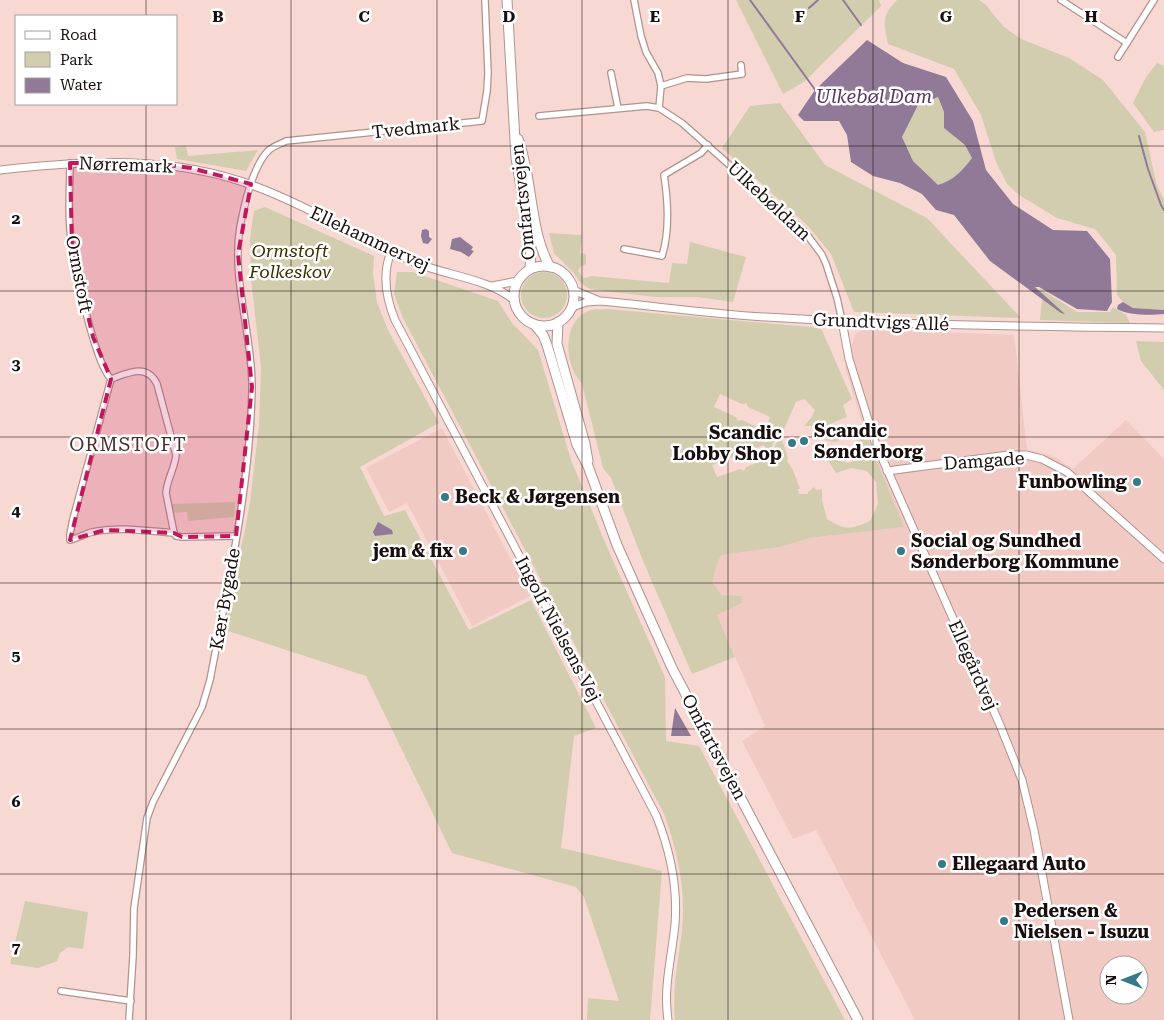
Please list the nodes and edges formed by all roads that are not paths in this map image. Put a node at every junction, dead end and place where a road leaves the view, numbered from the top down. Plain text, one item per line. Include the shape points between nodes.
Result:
1 (486, 0) edge
2 (507, 0) edge
3 (634, 0) edge
4 (1061, 0) edge
5 (1154, 0) edge
6 (1127, 43) junction
7 (1118, 57) dead end
8 (742, 65) dead end
9 (611, 73) dead end
10 (661, 86) junction
11 (618, 108) junction
12 (659, 108) junction
13 (539, 116) dead end
14 (516, 134) junction
15 (708, 145) junction
16 (70, 164) junction
17 (0, 170) edge
18 (251, 184) junction
19 (624, 249) dead end
20 (391, 252) junction
21 (550, 266) junction
22 (530, 269) junction
23 (518, 281) junction
24 (492, 286) junction
25 (573, 290) junction
26 (515, 301) junction
27 (600, 301) junction
28 (572, 307) junction
29 (842, 321) junction
30 (558, 322) junction
31 (534, 324) junction
32 (1164, 328) edge
33 (111, 379) junction
34 (588, 466) junction
35 (887, 471) junction
36 (174, 533) junction
37 (236, 536) junction
38 (1164, 559) edge
39 (62, 991) dead end
40 (131, 1001) junction
41 (129, 1020) edge
42 (668, 1020) edge
43 (858, 1020) edge
44 (1069, 1020) edge

1 - 18 street, Tvedmark via 488,73 482,121 286,141 269,150
2 - 14 main road, Omfartsvejen
3 - 10 street via 646,52 658,73
4 - 6 street
5 - 6 street
6 - 7 street
8 - 10 street via 742,74 706,80 687,78
9 - 11 street
10 - 12 street
11 - 12 street
11 - 13 street
12 - 15 street, Ulkebøldam
14 - 21 main road, Omfartsvejen via 525,157 540,245
14 - 22 main road, Omfartsvejen via 516,158 531,246
15 - 19 street via 664,175 666,243 662,256
15 - 29 street, Ulkebøldam via 814,242 830,274
16 - 17 street, Nørremark
16 - 18 street, Nørremark via 159,164 191,168
16 - 33 street, Ormstoft via 72,248 92,337
18 - 20 street, Ellehammervej
18 - 37 street, Kær Bygade via 240,229 238,254 250,341 252,387 246,467
20 - 24 street, Ellehammervej
20 - 42 street, Ingolf Nielsens Vej via 386,268 386,289 395,320 656,815 664,836 676,902 667,977
21 - 22 main road
21 - 25 main road via 567,276
22 - 23 main road
23 - 24 street, Ellehammervej
23 - 26 main road
24 - 26 street, Ellehammervej
25 - 27 street, Grundtvigs Allé
25 - 28 main road
26 - 31 main road via 523,316
27 - 28 street, Grundtvigs Allé
27 - 29 street, Grundtvigs Allé via 763,317
28 - 30 main road
29 - 32 street, Grundtvigs Allé
29 - 35 street, Ellegårdvej via 865,416
30 - 31 main road
30 - 34 main road, Omfartsvejen via 558,344 586,444
31 - 34 main road, Omfartsvejen via 548,345 577,445
33 - 36 street via 139,372 154,377 157,384 176,455 166,486
33 - 36 street via 70,540 105,530
34 - 43 main road, Omfartsvejen via 617,545 672,668
35 - 38 street, Damgade via 1008,455 1042,459 1067,472
35 - 44 street, Ellegårdvej via 1022,780
36 - 37 street via 182,538
37 - 40 street, Kær Bygade via 210,680 202,707 147,818 134,908
39 - 40 street
40 - 41 street, Kær Bygade

